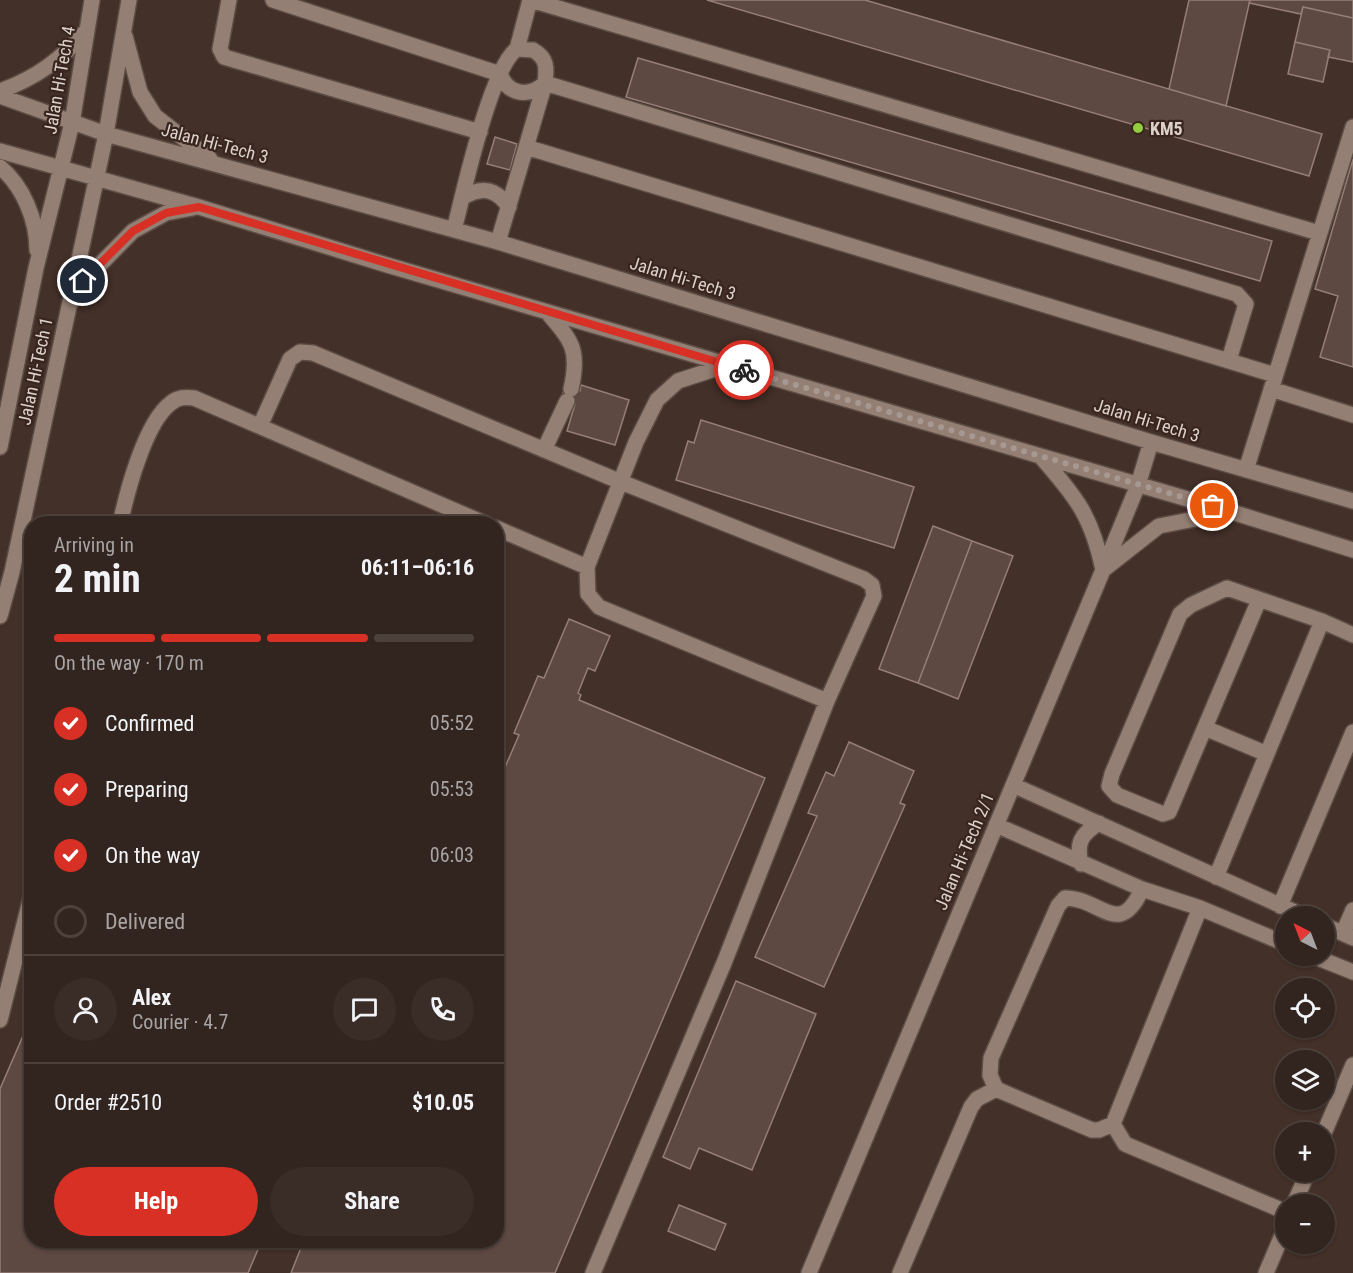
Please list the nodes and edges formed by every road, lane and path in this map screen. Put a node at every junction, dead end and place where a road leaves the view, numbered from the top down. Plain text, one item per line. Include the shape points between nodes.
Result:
1 (93, 0) edge
2 (129, 0) edge
3 (229, 0) edge
4 (273, 0) edge
5 (530, 0) edge
6 (88, 28) junction
7 (124, 30) junction
8 (517, 50) junction
9 (500, 74) junction
10 (545, 83) junction
11 (0, 91) edge
12 (0, 96) edge
13 (72, 123) junction
14 (1353, 127) edge
15 (480, 132) junction
16 (106, 134) junction
17 (526, 147) junction
18 (0, 151) edge
19 (217, 164) junction
20 (0, 166) edge
21 (62, 167) junction
22 (96, 178) junction
23 (462, 198) junction
24 (199, 207) junction
25 (509, 207) junction
26 (454, 230) junction
27 (1319, 233) junction
28 (498, 242) junction
29 (36, 268) junction
30 (71, 294) junction
31 (547, 312) junction
32 (1229, 360) junction
33 (727, 366) junction
34 (1273, 382) junction
35 (1353, 415) edge
36 (260, 426) junction
37 (1151, 442) junction
38 (0, 447) edge
39 (544, 450) junction
40 (1042, 457) junction
41 (1246, 470) junction
42 (621, 482) junction
43 (1138, 485) junction
44 (1353, 501) edge
45 (1232, 512) junction
46 (122, 516) edge
47 (468, 516) edge
48 (504, 531) edge
49 (1353, 550) edge
50 (587, 567) junction
51 (1103, 570) junction
52 (1259, 600) junction
53 (0, 616) edge
54 (1322, 621) junction
55 (1353, 635) edge
56 (827, 701) junction
57 (1205, 728) junction
58 (1353, 732) edge
59 (1266, 754) junction
60 (1013, 785) junction
61 (1099, 823) junction
62 (996, 825) junction
63 (1081, 864) junction
64 (1216, 877) junction
65 (1142, 890) junction
66 (1280, 906) joint
67 (1200, 909) junction
68 (1353, 910) edge
69 (24, 925) edge
70 (1348, 936) edge
71 (1275, 940) edge
72 (1335, 965) edge
73 (1353, 972) edge
74 (0, 1020) edge
75 (1353, 1065) edge
76 (996, 1089) junction
77 (1329, 1122) edge
78 (1113, 1124) junction
79 (1275, 1207) edge
80 (1275, 1252) edge
81 (593, 1273) edge
82 (809, 1273) edge
83 (900, 1273) edge
84 (1266, 1273) edge

1 - 6 street, Jalan Hi-Tech 4
2 - 7 street
3 - 15 street via 220,49 224,57
4 - 9 street
5 - 8 street
5 - 27 street
6 - 11 street via 69,51 46,69
6 - 13 street, Jalan Hi-Tech 4
7 - 16 street
7 - 19 street via 140,92 155,116
8 - 9 street via 505,61
8 - 10 street via 525,48 540,54 547,67
9 - 10 street via 507,87 521,93
9 - 15 street
10 - 17 street
10 - 32 street via 1237,294 1246,304
12 - 13 street, Jalan Hi-Tech 3
13 - 16 street, Jalan Hi-Tech 3
13 - 21 street, Jalan Hi-Tech 4
14 - 27 street
15 - 23 street
16 - 19 street, Jalan Hi-Tech 3
16 - 22 street, Jalan Hi-Tech 1
17 - 25 street
17 - 32 street
18 - 21 street
19 - 26 street, Jalan Hi-Tech 3
20 - 29 street via 21,193 32,217
21 - 22 street
21 - 29 street, Jalan Hi-Tech 1
22 - 24 street
22 - 30 street, Jalan Hi-Tech 1
23 - 25 street via 485,189 496,193
23 - 26 street
24 - 30 street via 166,213 133,231
24 - 31 street
25 - 28 street
26 - 28 street, Jalan Hi-Tech 3
27 - 34 street
28 - 37 street, Jalan Hi-Tech 3
29 - 38 street, Jalan Hi-Tech 1
30 - 53 street, Jalan Hi-Tech 1
31 - 33 street
31 - 39 street via 573,347 577,365 569,395
32 - 34 street
33 - 40 street
33 - 42 street via 678,381 657,400
34 - 35 street
34 - 41 street
36 - 39 street via 290,359 300,352 313,353
36 - 46 street via 194,398 173,401 155,422 129,483
36 - 47 street
37 - 41 street, Jalan Hi-Tech 3
37 - 43 street, Jalan Hi-Tech 2/1
39 - 42 street
40 - 43 street
40 - 51 street via 1086,514 1096,535
41 - 44 street, Jalan Hi-Tech 3
42 - 50 street
42 - 56 street via 872,585 874,596
43 - 45 street
43 - 51 street, Jalan Hi-Tech 2/1
45 - 49 street
45 - 51 street via 1159,526
48 - 50 street
50 - 56 street via 588,594 599,607
51 - 60 street, Jalan Hi-Tech 2/1
52 - 54 street
52 - 57 street
52 - 57 street via 1227,588 1180,614 1109,786 1127,799 1163,814 1169,812
54 - 55 street
54 - 59 street
56 - 81 street via 724,963
57 - 59 street
58 - 66 street
59 - 64 street
60 - 61 street
60 - 62 street, Jalan Hi-Tech 2/1
61 - 63 street via 1080,839
61 - 64 street
62 - 63 street
62 - 82 street, Jalan Hi-Tech 2/1
63 - 65 street
64 - 66 street
65 - 67 street
65 - 76 street via 1135,905 1124,914 1109,914 1076,898 1065,898 1058,906 991,1058 990,1075
67 - 71 street
67 - 78 street
68 - 70 street
69 - 74 street
72 - 73 street
75 - 77 street
76 - 78 street via 1092,1130
76 - 83 street via 971,1107
78 - 79 street via 1125,1144
80 - 84 street

